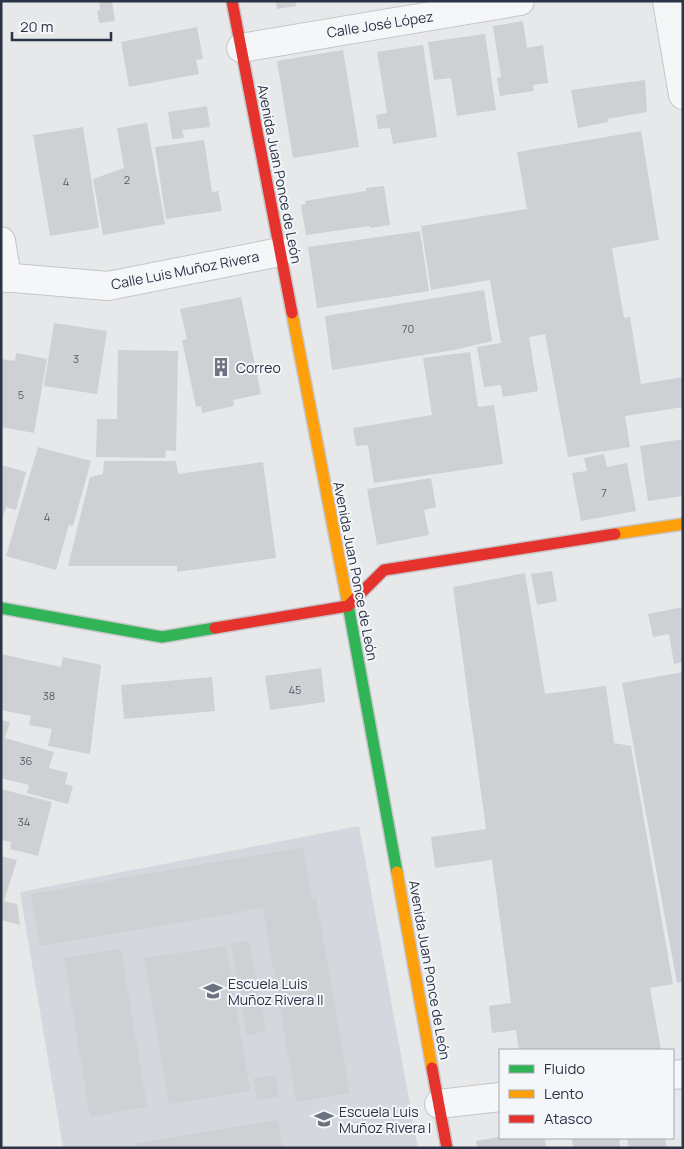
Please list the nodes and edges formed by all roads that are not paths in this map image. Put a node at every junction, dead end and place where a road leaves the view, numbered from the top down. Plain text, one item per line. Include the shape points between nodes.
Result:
1 (232, 1) edge
2 (520, 1) edge
3 (666, 1) edge
4 (240, 48) junction
5 (683, 95) edge
6 (1, 242) edge
7 (280, 252) junction
8 (4, 278) edge
9 (683, 524) edge
10 (348, 606) junction
11 (1, 608) edge
12 (499, 1097) edge
13 (439, 1104) junction
14 (447, 1148) edge

1 - 4 main road, Avenida Juan Ponce de León
2 - 4 street, Calle José López
3 - 5 street
4 - 7 main road, Avenida Juan Ponce de León
6 - 8 street
7 - 8 street, Calle Luis Muñoz Rivera via 108,286
7 - 10 main road, Avenida Juan Ponce de León
9 - 10 main road via 384,570
10 - 11 main road via 162,637
10 - 13 main road, Avenida Juan Ponce de León
12 - 13 street
13 - 14 main road, Avenida Juan Ponce de León

